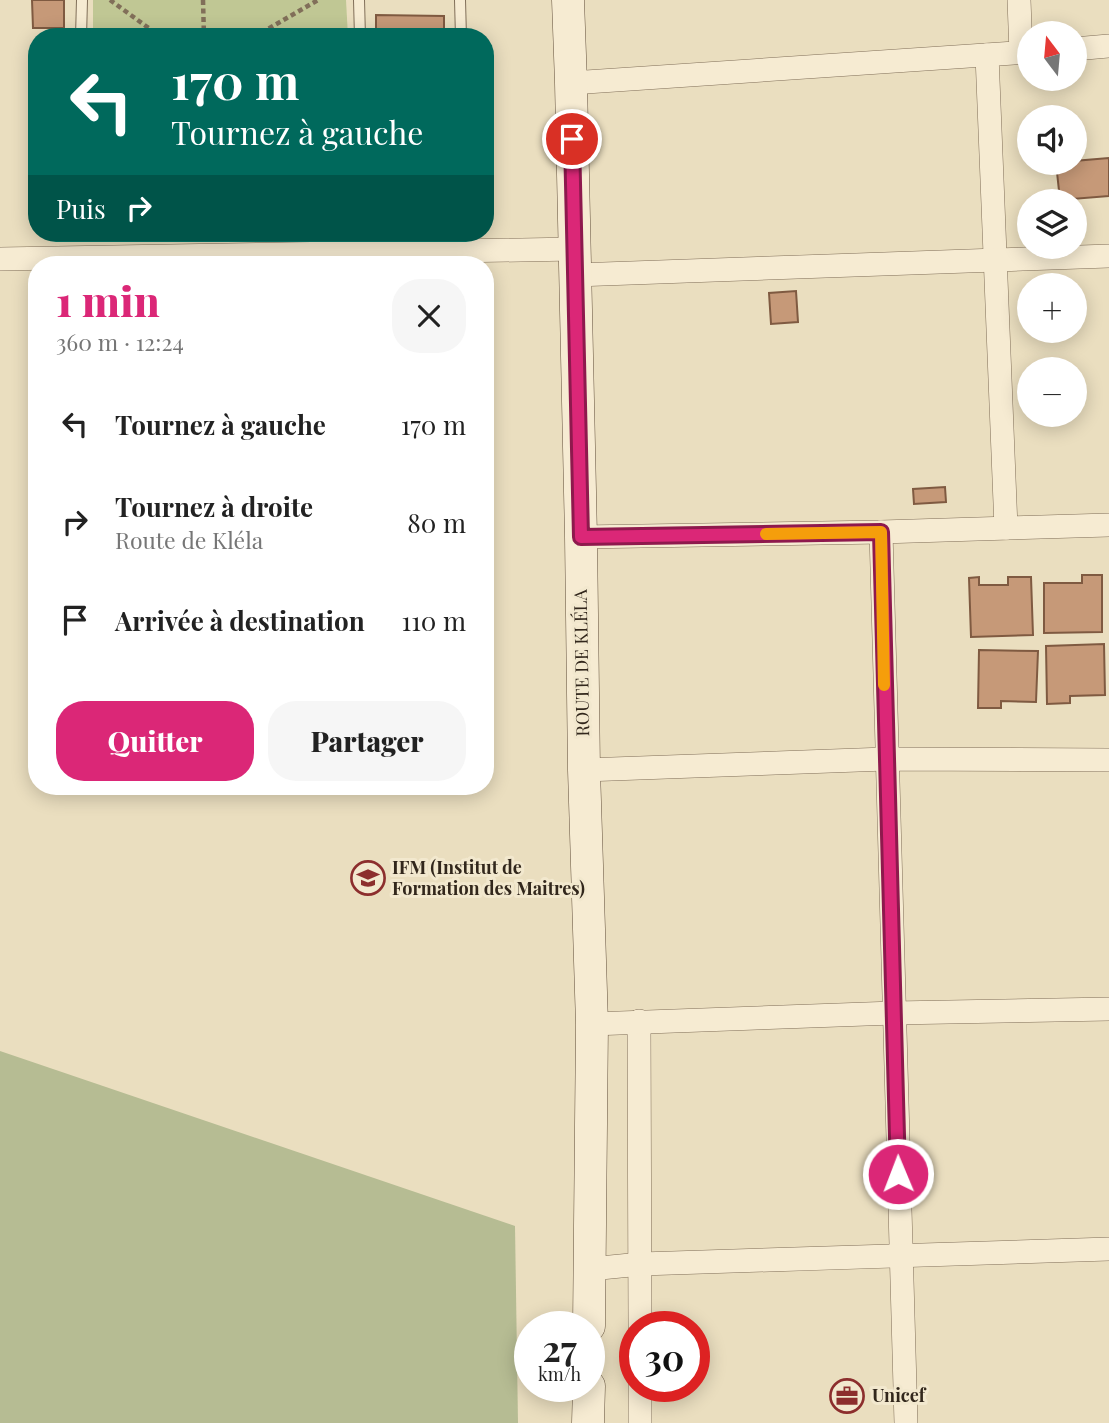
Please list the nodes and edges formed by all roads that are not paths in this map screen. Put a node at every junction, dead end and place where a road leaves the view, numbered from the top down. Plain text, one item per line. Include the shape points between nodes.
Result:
1 (82, 0) edge
2 (359, 0) edge
3 (460, 0) edge
4 (568, 0) edge
5 (1019, 0) edge
6 (1021, 21) edge
7 (81, 28) edge
8 (360, 28) edge
9 (461, 28) edge
10 (1109, 47) edge
11 (1087, 48) edge
12 (1017, 53) edge
13 (988, 55) junction
14 (571, 83) junction
15 (1109, 256) edge
16 (0, 258) edge
17 (28, 258) edge
18 (995, 260) junction
19 (494, 261) edge
20 (575, 262) junction
21 (1109, 525) edge
22 (1006, 528) junction
23 (881, 532) junction
24 (581, 537) junction
25 (886, 759) junction
26 (1109, 760) edge
27 (584, 770) junction
28 (1109, 1009) edge
29 (894, 1013) junction
30 (639, 1021) junction
31 (592, 1024) junction
32 (1109, 1249) edge
33 (901, 1255) junction
34 (641, 1264) junction
35 (590, 1269) junction
36 (589, 1311) edge
37 (640, 1311) edge
38 (589, 1402) edge
39 (640, 1402) edge
40 (588, 1423) edge
41 (640, 1423) edge
42 (906, 1423) edge

1 - 7 lane
2 - 8 lane
3 - 9 lane
4 - 14 main road, ROUTE DE KLÉLA
5 - 6 street
10 - 11 street
12 - 13 street
13 - 14 street
13 - 18 street
14 - 20 main road, ROUTE DE KLÉLA
15 - 18 street
16 - 17 street
18 - 20 street
18 - 22 street
19 - 20 street
20 - 24 main road, ROUTE DE KLÉLA
21 - 22 street
22 - 23 street
23 - 24 street
23 - 25 street
24 - 27 main road, ROUTE DE KLÉLA
25 - 26 street
25 - 27 street
25 - 29 street
27 - 31 main road, ROUTE DE KLÉLA
28 - 29 street
29 - 30 street
29 - 33 street
30 - 31 street
30 - 34 street
31 - 35 main road, ROUTE DE KLÉLA
32 - 33 street
33 - 34 street
33 - 42 street
34 - 35 street
34 - 37 street
35 - 36 main road, ROUTE DE KLÉLA
38 - 40 main road
39 - 41 street

